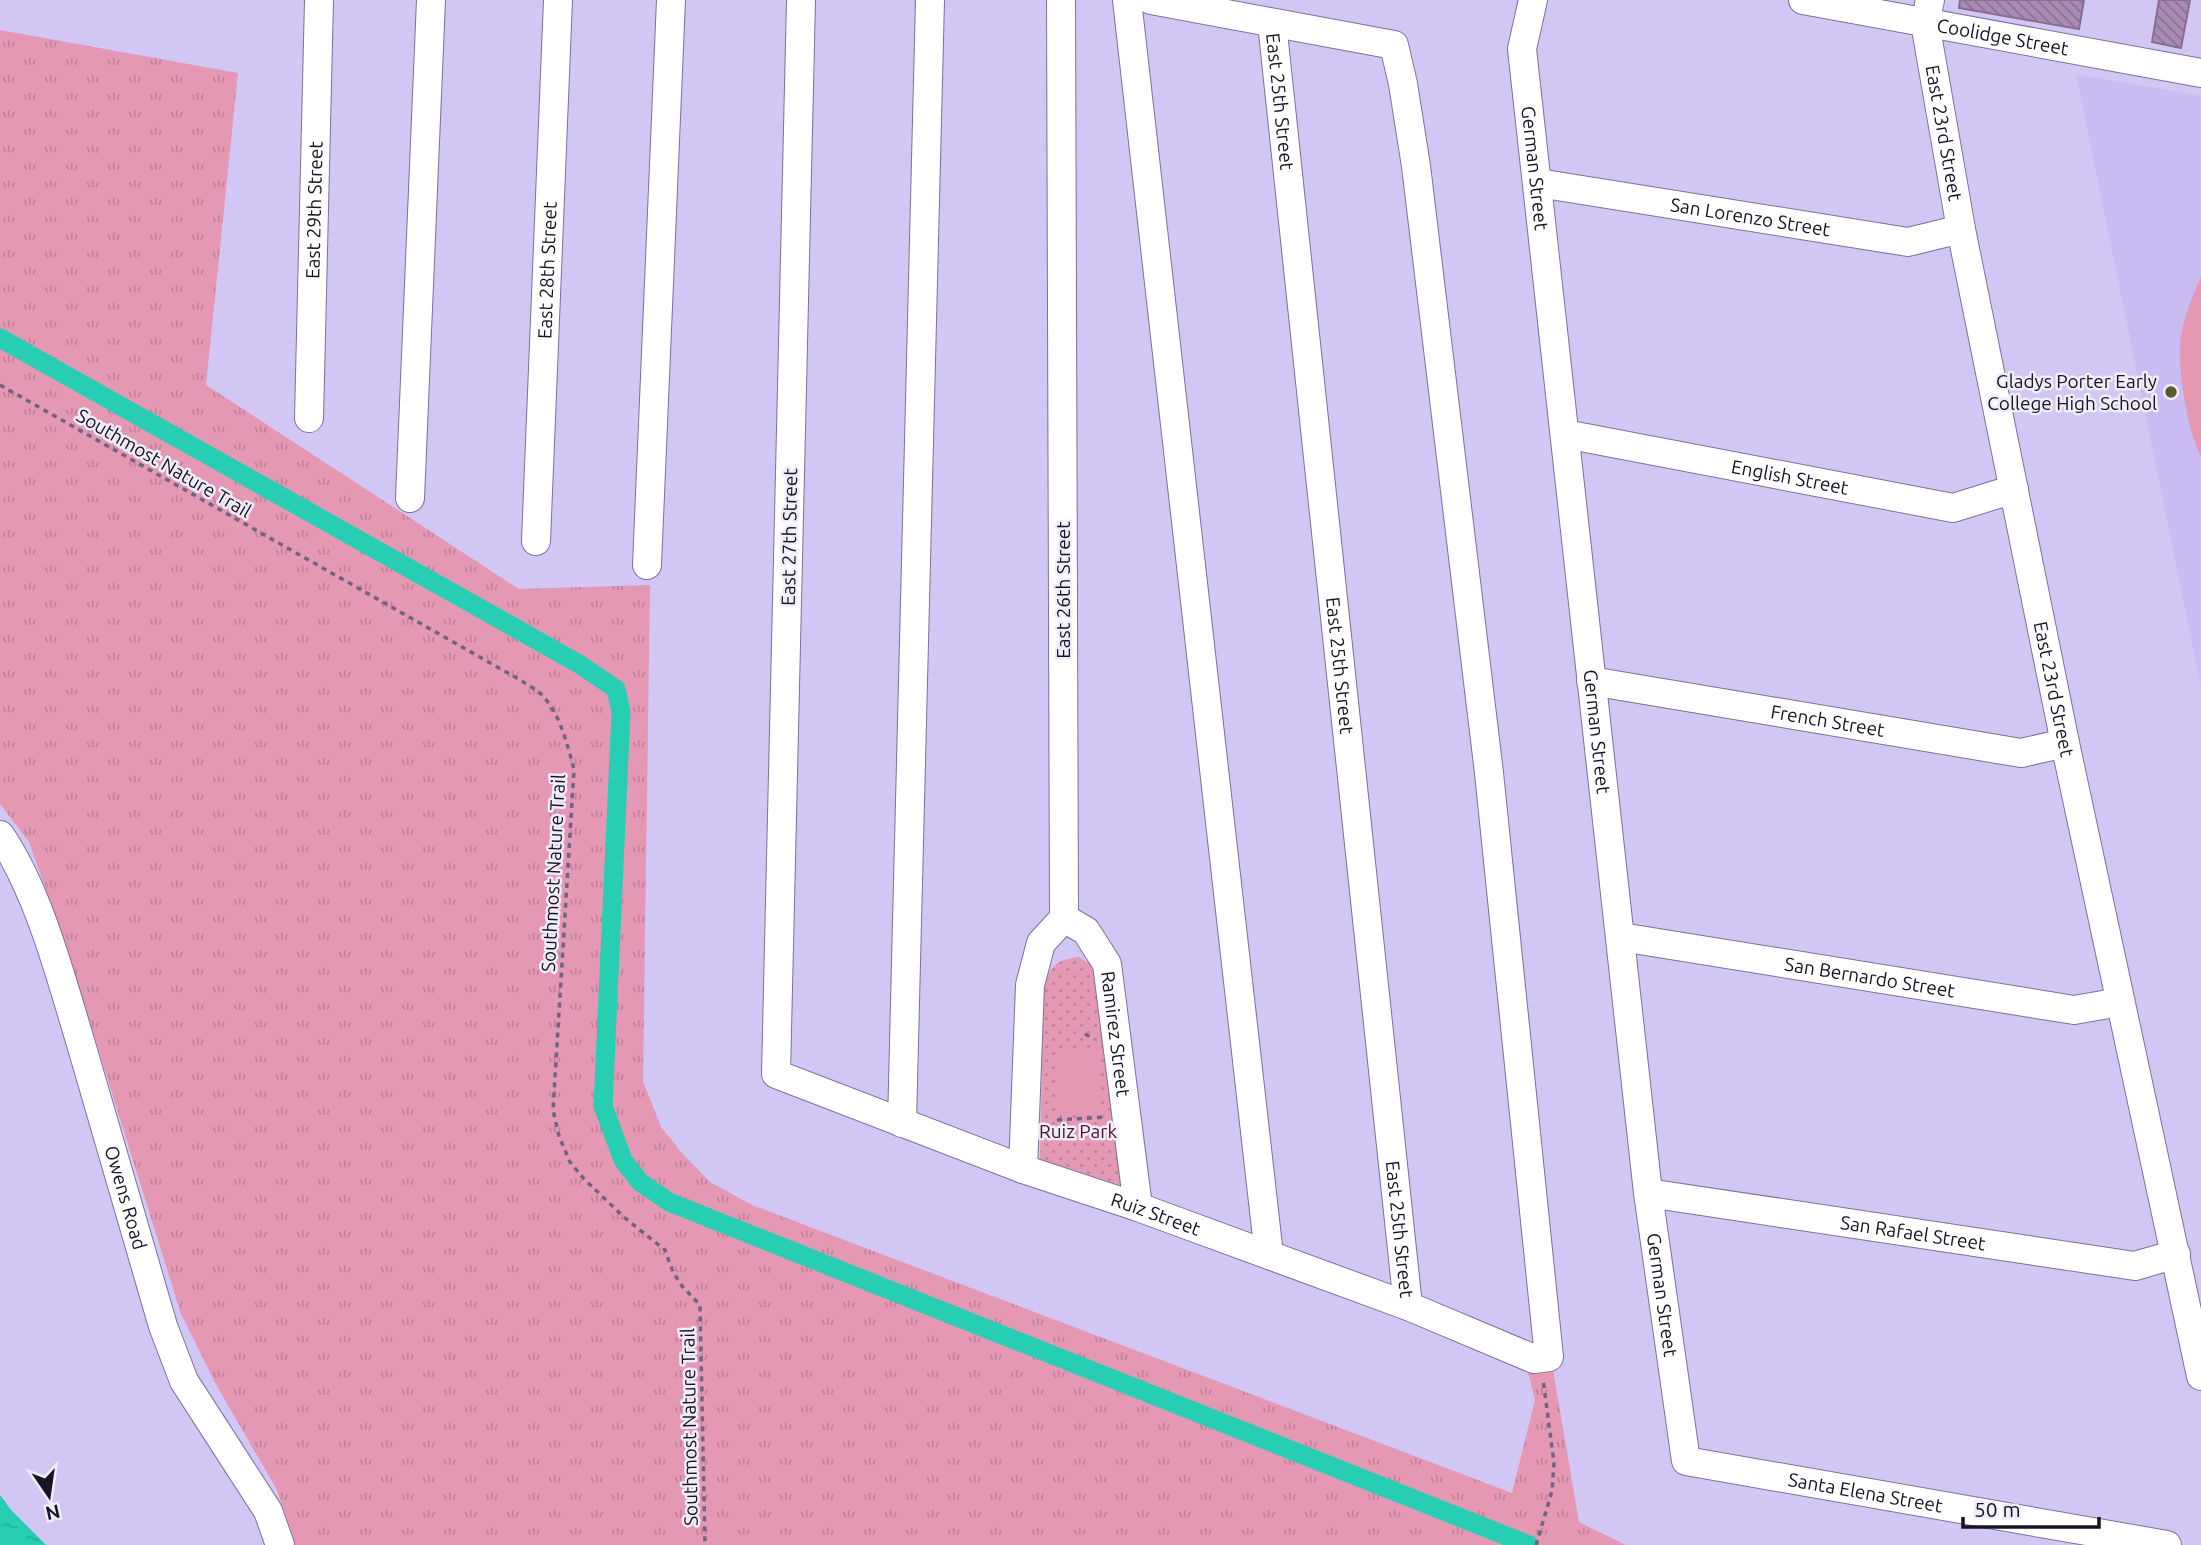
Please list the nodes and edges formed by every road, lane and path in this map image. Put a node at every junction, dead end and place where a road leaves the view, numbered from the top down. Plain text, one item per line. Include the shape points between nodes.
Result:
1 (319, 0) edge
2 (431, 0) edge
3 (558, 0) edge
4 (671, 0) edge
5 (802, 0) edge
6 (930, 0) edge
7 (1061, 0) edge
8 (1127, 0) edge
9 (1151, 0) edge
10 (1532, 0) edge
11 (1803, 0) edge
12 (1245, 8) edge
13 (1928, 12) edge
14 (1272, 23) junction
15 (2201, 74) edge
16 (1538, 183) junction
17 (1961, 229) junction
18 (0, 384) edge
19 (309, 418) dead end
20 (1565, 434) junction
21 (2014, 489) junction
22 (410, 498) dead end
23 (536, 541) dead end
24 (648, 565) dead end
25 (1591, 681) junction
26 (2065, 743) junction
27 (0, 835) edge
28 (1064, 918) junction
29 (1620, 937) junction
30 (2120, 1002) junction
31 (776, 1074) joint
32 (1125, 1106) junction
33 (1057, 1120) dead end
34 (902, 1123) junction
35 (1023, 1169) junction
36 (1648, 1193) junction
37 (1138, 1207) junction
38 (2176, 1254) junction
39 (1269, 1255) junction
40 (1408, 1306) junction
41 (1534, 1359) junction
42 (2201, 1376) edge
43 (1686, 1461) joint
44 (280, 1545) edge
45 (705, 1545) edge
46 (1536, 1545) edge
47 (2167, 1545) edge

1 - 19 street, East 29th Street
2 - 22 street
3 - 23 street, East 28th Street
4 - 24 street
5 - 31 street, East 27th Street
6 - 34 street
7 - 28 street, East 26th Street
8 - 39 street
9 - 12 street
10 - 16 street, German Street via 1522,49
11 - 13 street, Coolidge Street
12 - 14 street
13 - 15 street, Coolidge Street
13 - 17 street, East 23rd Street
14 - 40 street, East 25th Street
14 - 41 street via 1394,45 1403,84 1489,774 1549,1357
16 - 17 street, San Lorenzo Street via 1908,242
16 - 20 street, German Street
17 - 21 street, East 23rd Street
18 - 45 path, Southmost Nature Trail via 522,681 540,693 555,714 574,769 553,1110 570,1162 625,1218 665,1250 673,1272 700,1305
20 - 21 street, English Street via 1953,508
20 - 25 street, German Street
21 - 26 street, East 23rd Street
25 - 26 street, French Street via 2021,753
25 - 29 street, German Street
26 - 30 street, East 23rd Street
27 - 44 street, Owens Road via 34,903 60,971 163,1326 184,1381 268,1511
28 - 32 street, Ramirez Street via 1086,931 1107,964
28 - 35 street via 1041,943 1030,985
29 - 30 street, San Bernardo Street via 2074,1010
29 - 36 street, German Street
30 - 38 street, East 23rd Street
31 - 34 street, Ruiz Street
32 - 33 path via 1102,1118
32 - 37 street, Ramirez Street
34 - 35 street, Ruiz Street
35 - 37 street, Ruiz Street
36 - 38 street, San Rafael Street via 2135,1266
36 - 43 street, German Street
37 - 39 street, Ruiz Street
38 - 42 street, East 23rd Street
39 - 40 street, Ruiz Street
40 - 41 street, Ruiz Street
41 - 46 path via 1543,1373 1554,1463 1552,1491
43 - 47 street, Santa Elena Street

